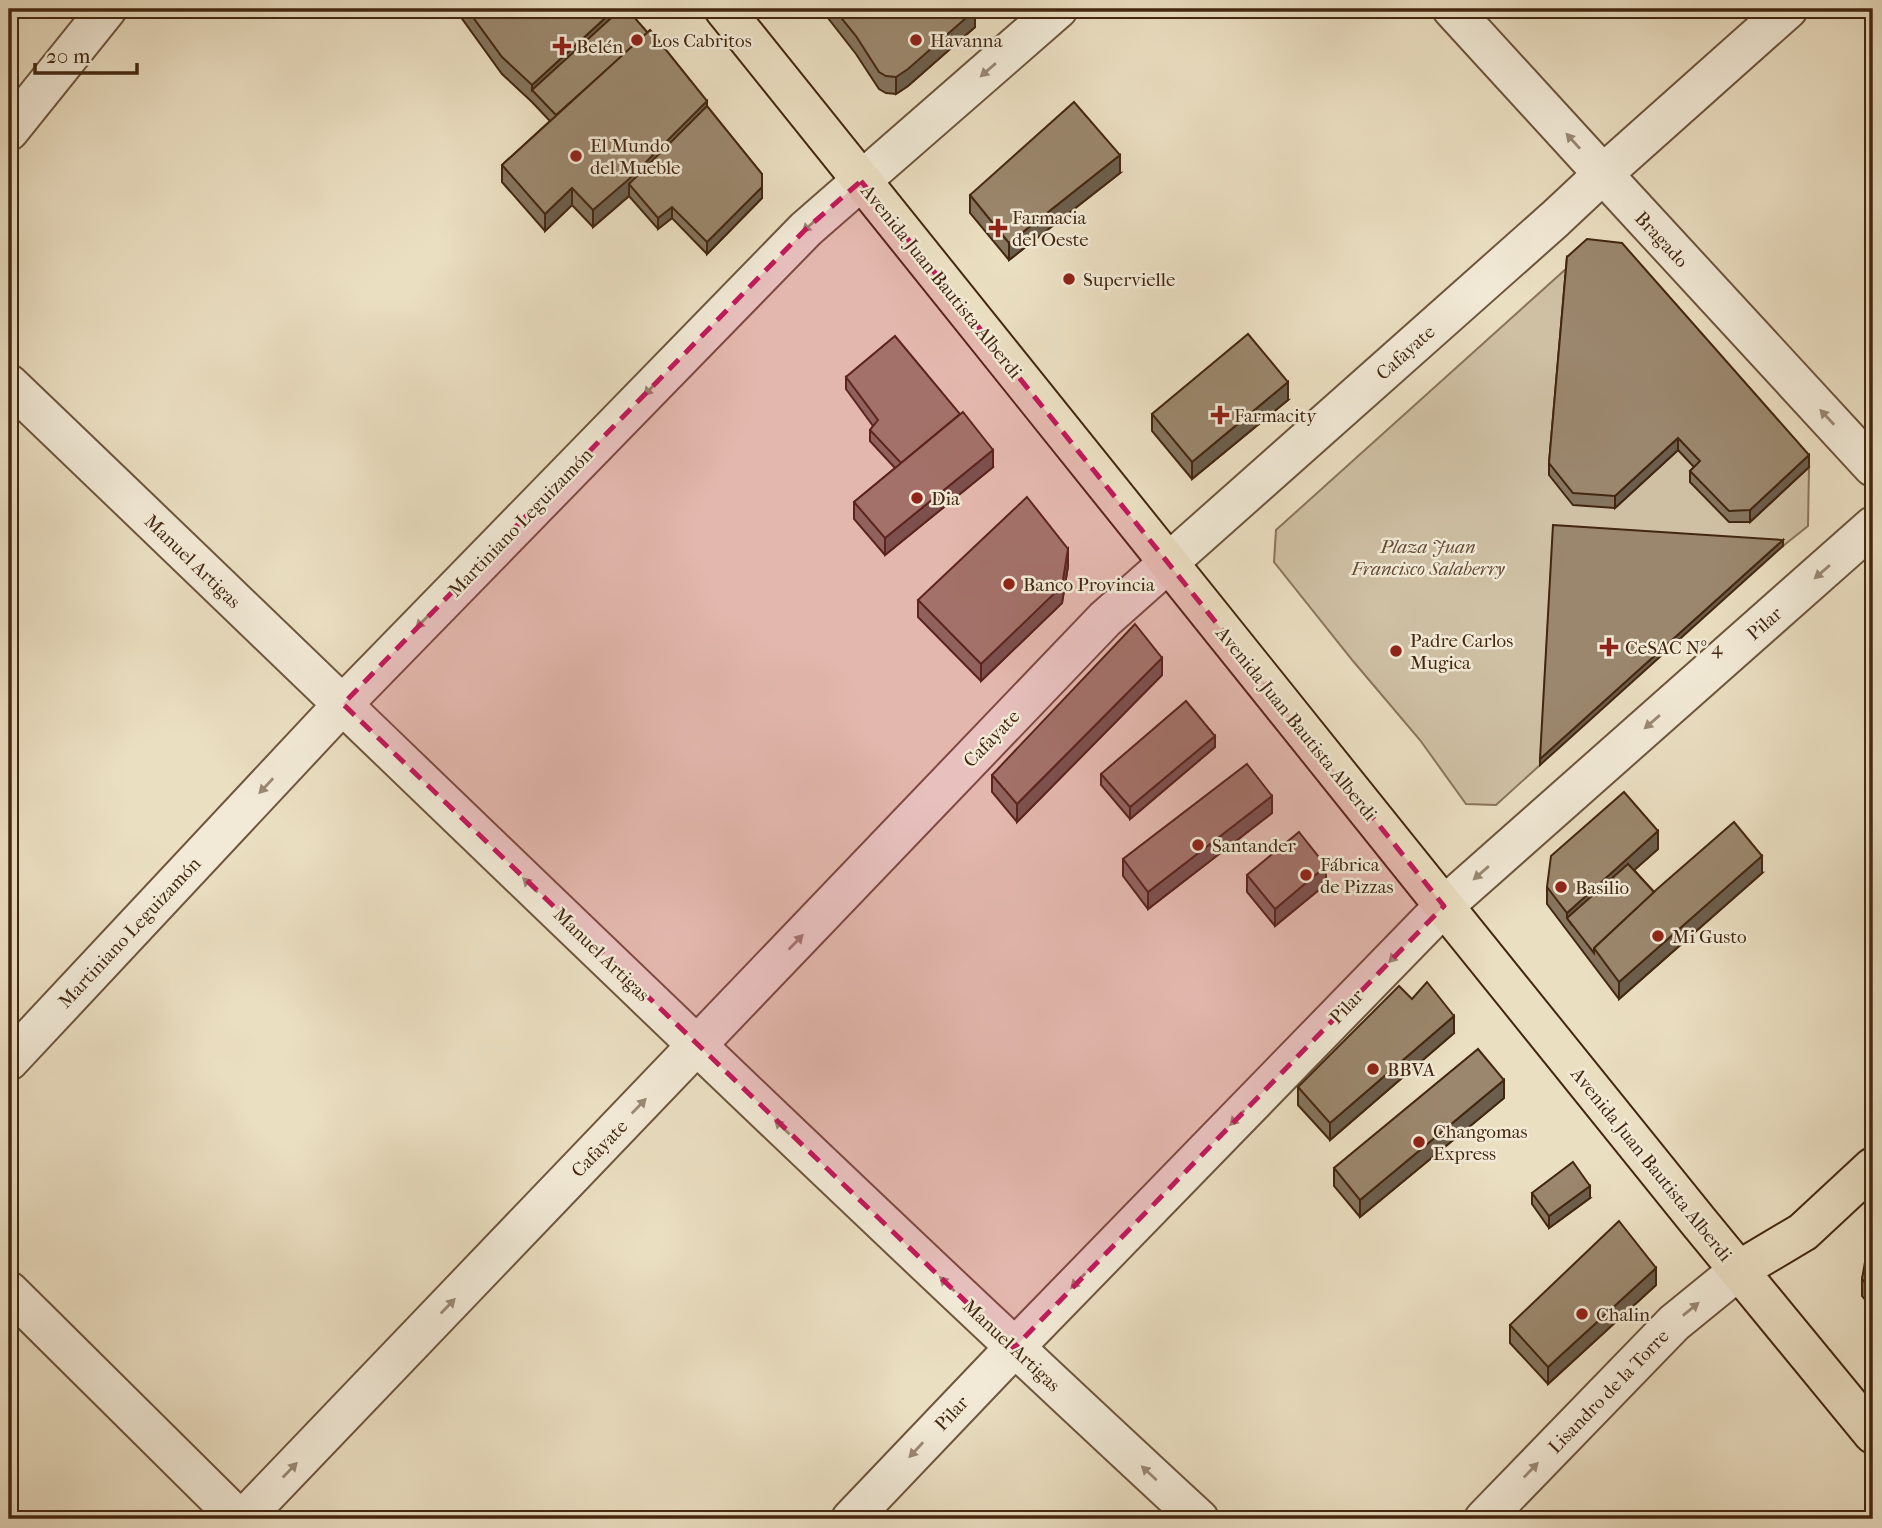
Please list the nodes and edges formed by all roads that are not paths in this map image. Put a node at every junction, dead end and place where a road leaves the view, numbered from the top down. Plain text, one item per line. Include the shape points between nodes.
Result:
1 (107, 9) edge
2 (724, 9) edge
3 (1058, 9) edge
4 (1452, 9) edge
5 (1788, 9) edge
6 (9, 131) edge
7 (1602, 174) junction
8 (861, 181) junction
9 (9, 384) edge
10 (1873, 467) edge
11 (1873, 526) edge
12 (1168, 563) junction
13 (343, 704) junction
14 (1444, 906) junction
15 (696, 1046) junction
16 (9, 1061) edge
17 (1873, 1167) edge
18 (1739, 1270) junction
19 (9, 1291) edge
20 (1014, 1348) junction
21 (1873, 1434) edge
22 (241, 1519) edge
23 (851, 1519) edge
24 (1199, 1519) edge
25 (1483, 1519) edge

1 - 6 street
2 - 8 main road, Avenida Juan Bautista Alberdi
3 -> 8 street, Martiniano Leguizamón
7 -> 4 street, Bragado
5 - 7 street, Cafayate
10 -> 7 street, Bragado
7 - 12 street, Cafayate
8 - 12 main road, Avenida Juan Bautista Alberdi
8 -> 13 street, Martiniano Leguizamón via 806,229
9 - 13 street, Manuel Artigas
11 -> 14 street, Pilar
12 - 14 main road, Avenida Juan Bautista Alberdi
15 -> 12 street, Cafayate via 1105,619
15 -> 13 street, Manuel Artigas
13 -> 16 street, Martiniano Leguizamón
14 - 18 main road, Avenida Juan Bautista Alberdi
14 -> 20 street, Pilar
20 -> 15 street, Manuel Artigas
22 -> 15 street, Cafayate
17 - 18 main road via 1803,1232
18 - 21 main road, Avenida Juan Bautista Alberdi
25 -> 18 street, Lisandro de la Torre via 1674,1323
19 - 22 street
20 -> 23 street, Pilar
24 -> 20 street, Manuel Artigas

